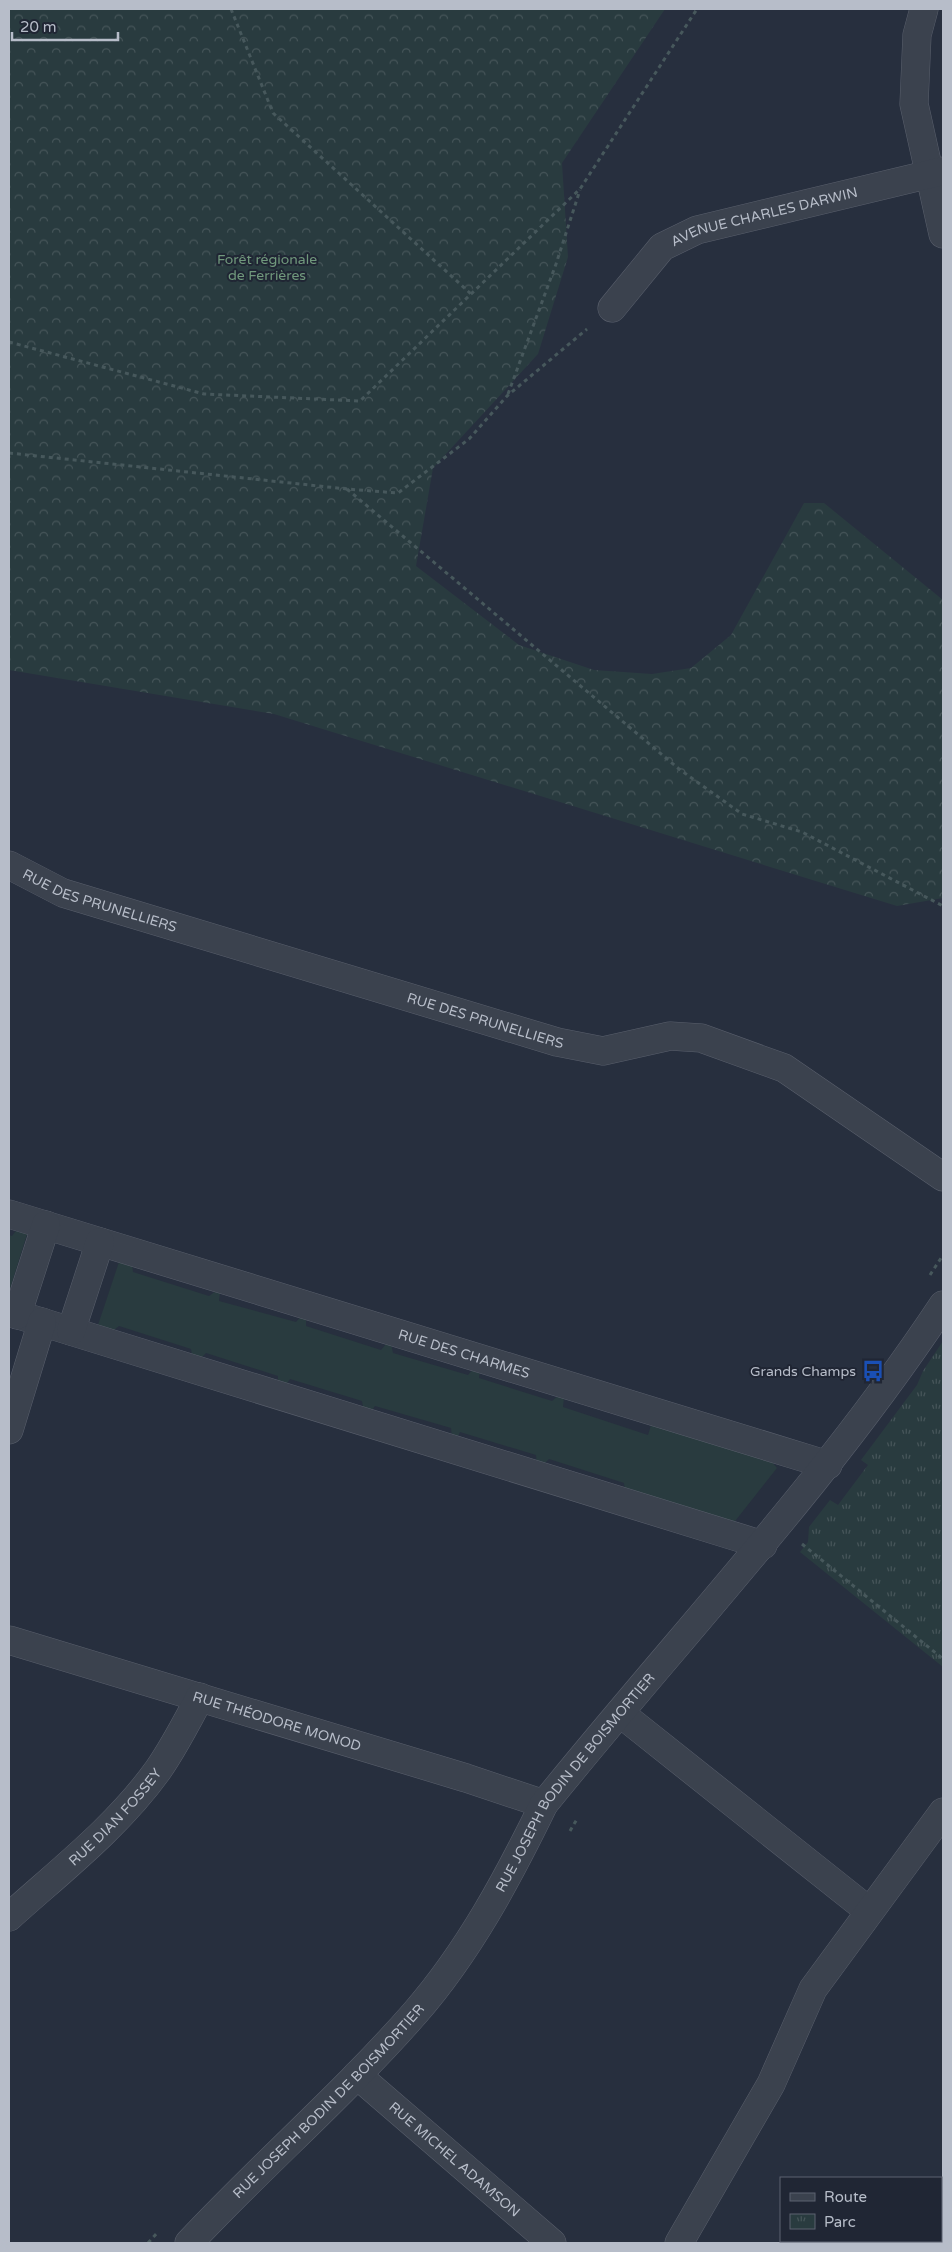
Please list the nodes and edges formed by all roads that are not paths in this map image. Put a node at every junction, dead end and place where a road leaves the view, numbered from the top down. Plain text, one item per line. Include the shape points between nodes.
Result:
1 (924, 9) edge
2 (936, 172) edge
3 (943, 234) edge
4 (612, 308) road end
5 (9, 866) edge
6 (943, 1177) edge
7 (9, 1214) edge
8 (46, 1225) junction
9 (100, 1242) junction
10 (943, 1305) edge
11 (23, 1316) edge
12 (71, 1331) junction
13 (9, 1430) edge
14 (828, 1465) junction
15 (763, 1545) junction
16 (9, 1640) edge
17 (200, 1697) junction
18 (620, 1713) junction
19 (544, 1804) junction
20 (943, 1812) edge
21 (869, 1911) junction
22 (9, 1917) edge
23 (357, 2075) junction
24 (190, 2243) edge
25 (552, 2243) edge
26 (679, 2243) edge

1 - 2 street via 917,35 914,104
2 - 3 street
2 - 4 street, AVENUE CHARLES DARWIN via 697,230 662,247
5 - 6 street, RUE DES PRUNELLIERS via 64,893 557,1042 603,1051 670,1036 701,1038 784,1068
7 - 8 street, RUE DES CHARMES
8 - 9 street, RUE DES CHARMES
8 - 11 street
9 - 12 street
9 - 14 street, RUE DES CHARMES
10 - 14 street, RUE JOSEPH BODIN DE BOISMORTIER via 906,1361
11 - 12 street
11 - 13 street
12 - 15 street
14 - 15 street, RUE JOSEPH BODIN DE BOISMORTIER
15 - 18 street, RUE JOSEPH BODIN DE BOISMORTIER
16 - 17 street, RUE THÉODORE MONOD
17 - 19 street, RUE THÉODORE MONOD
17 - 22 street, RUE DIAN FOSSEY via 157,1771 132,1800 107,1828
18 - 19 street, RUE JOSEPH BODIN DE BOISMORTIER
18 - 21 street
19 - 23 street, RUE JOSEPH BODIN DE BOISMORTIER via 518,1858 474,1935 416,2012
20 - 21 street
21 - 26 street via 813,1989 771,2084
23 - 24 street, RUE JOSEPH BODIN DE BOISMORTIER
23 - 25 street, RUE MICHEL ADAMSON

